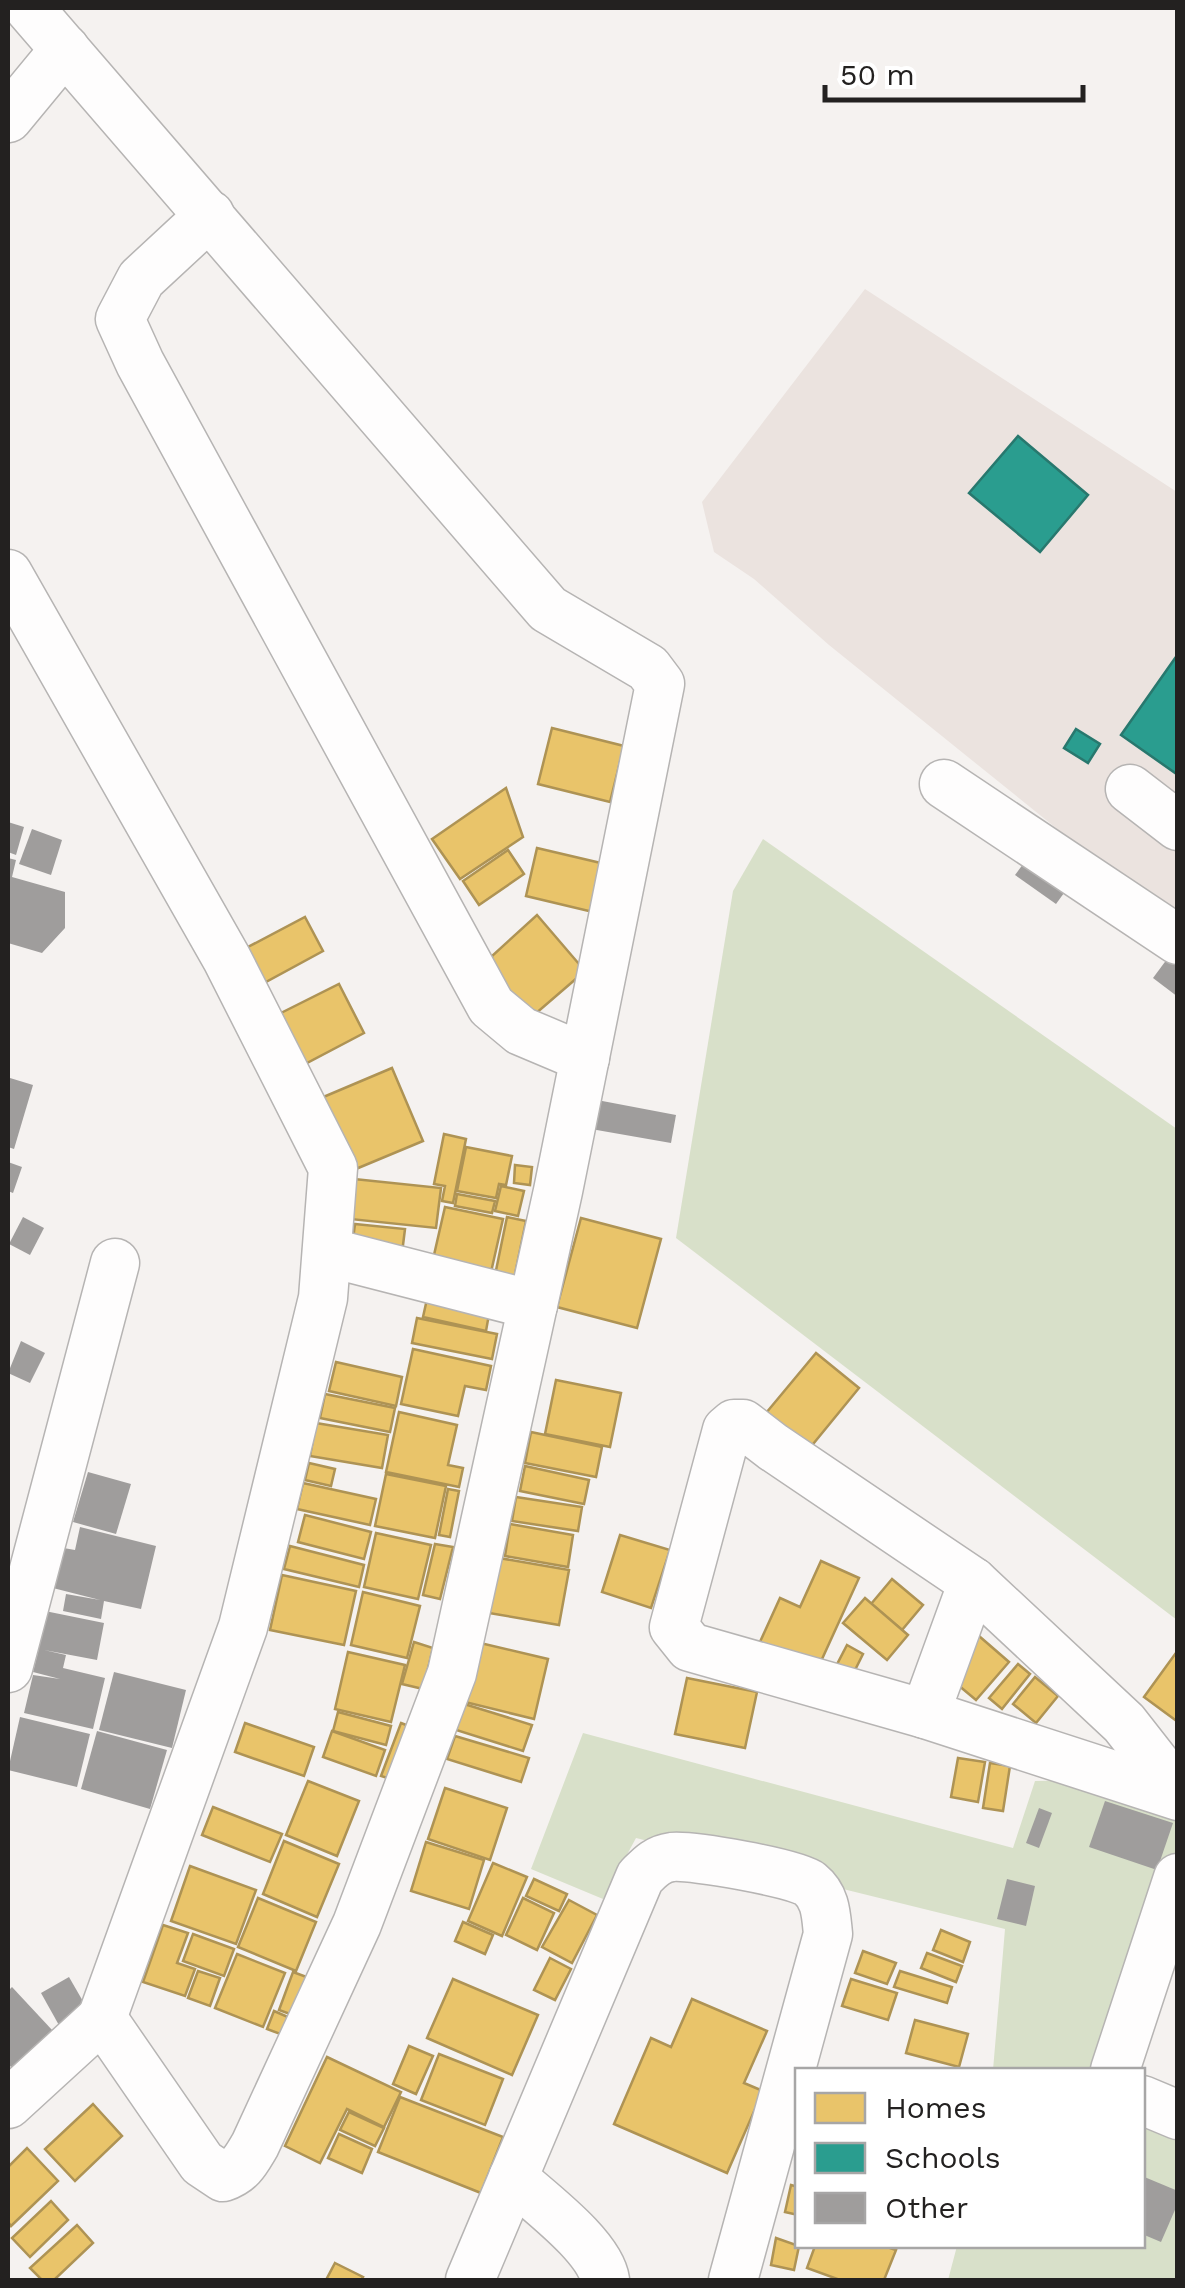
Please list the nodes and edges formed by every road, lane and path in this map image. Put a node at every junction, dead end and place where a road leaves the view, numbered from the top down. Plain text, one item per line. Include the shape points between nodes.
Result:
1 (29, 8) edge
2 (65, 50) junction
3 (8, 118) edge
4 (210, 215) junction
5 (8, 574) edge
6 (944, 784) dead end
7 (1130, 789) dead end
8 (1178, 826) edge
9 (1178, 940) edge
10 (585, 1058) junction
11 (326, 1252) junction
12 (114, 1263) dead end
13 (533, 1304) junction
14 (973, 1582) junction
15 (8, 1668) edge
16 (925, 1714) junction
17 (1178, 1794) edge
18 (1178, 1878) edge
19 (102, 2018) junction
20 (801, 2068) edge
21 (1116, 2068) edge
22 (795, 2098) edge
23 (1145, 2101) edge
24 (8, 2104) edge
25 (1178, 2115) edge
26 (783, 2158) edge
27 (513, 2178) junction
28 (470, 2280) edge
29 (604, 2280) edge
30 (733, 2280) edge

1 - 2 street
2 - 3 street
2 - 4 street
4 - 10 street via 141,279 120,319 492,1006 521,1031
4 - 10 street via 548,608 648,668 660,684
5 - 11 street via 227,959 332,1168
6 - 9 street
7 - 8 street
10 - 13 street
11 - 13 street
11 - 19 street via 323,1298 243,1628
12 - 15 street
13 - 19 street via 452,1674 357,1924 243,2166 223,2176 202,2163
14 - 16 street
14 - 16 street via 743,1424 727,1430 674,1627 681,1638 690,1647
14 - 17 street via 1124,1723
16 - 17 street
18 - 21 street
19 - 24 street
20 - 27 street via 828,1934 823,1897 808,1881 724,1862 653,1862 640,1878
22 - 26 street
23 - 25 street
26 - 30 street
27 - 28 street
27 - 29 street via 590,2250

